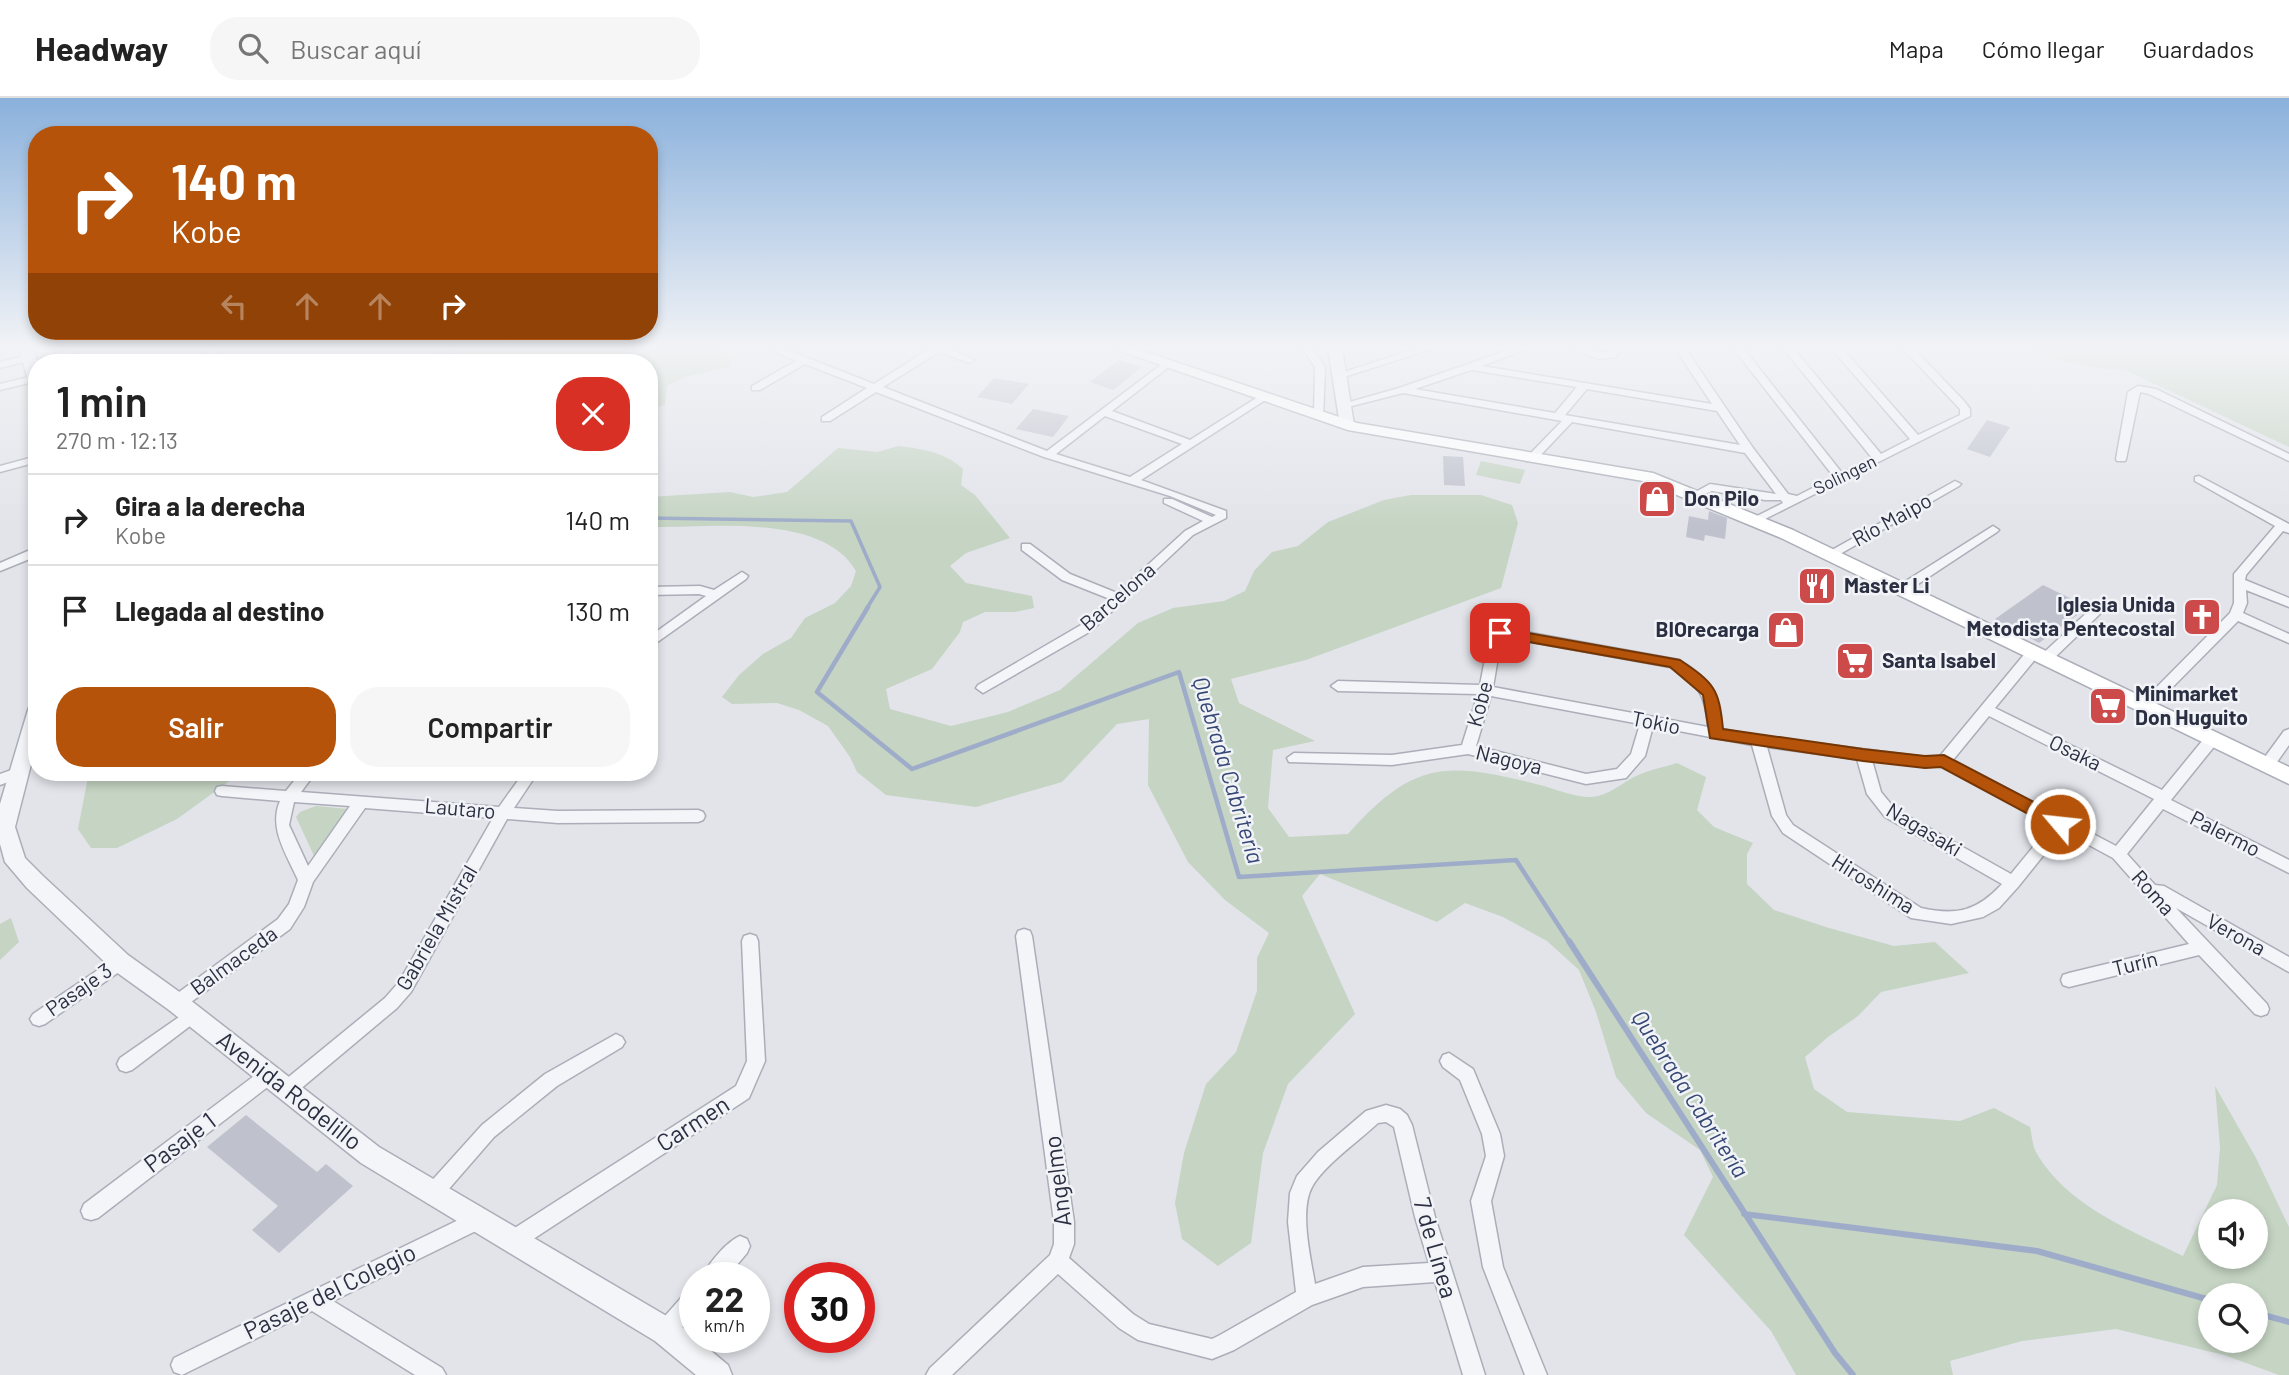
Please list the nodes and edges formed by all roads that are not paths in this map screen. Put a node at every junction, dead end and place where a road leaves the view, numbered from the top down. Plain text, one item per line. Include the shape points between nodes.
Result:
1 (844, 408) edge
2 (929, 408) edge
3 (1111, 408) edge
4 (1247, 408) edge
5 (1295, 408) edge
6 (1319, 408) edge
7 (1344, 408) edge
8 (1508, 408) edge
9 (1570, 408) edge
10 (1720, 408) edge
11 (1785, 408) edge
12 (1837, 408) edge
13 (1888, 408) edge
14 (1964, 408) edge
15 (2130, 408) edge
16 (2186, 408) edge
17 (1105, 412) junction
18 (1319, 416) junction
19 (1564, 417) junction
20 (826, 419) dead end
21 (1347, 425) junction
22 (1916, 440) junction
23 (1189, 443) junction
24 (1749, 450) junction
25 (1048, 455) junction
26 (2289, 458) edge
27 (1531, 459) junction
28 (1879, 459) junction
29 (2121, 459) dead end
30 (28, 461) edge
31 (0, 469) edge
32 (1840, 478) junction
33 (2199, 479) dead end
34 (1130, 482) junction
35 (1955, 485) dead end
36 (1703, 491) junction
37 (1765, 497) junction
38 (1791, 499) junction
39 (1765, 515) junction
40 (2285, 527) edge
41 (1993, 530) dead end
42 (1026, 547) dead end
43 (28, 555) edge
44 (1829, 555) junction
45 (0, 567) edge
46 (742, 576) dead end
47 (2239, 583) junction
48 (1902, 589) junction
49 (658, 592) edge
50 (716, 595) junction
51 (1120, 599) junction
52 (2289, 603) edge
53 (2098, 609) dead end
54 (2236, 615) junction
55 (658, 637) edge
56 (2289, 639) edge
57 (2038, 657) junction
58 (1338, 686) dead end
59 (983, 688) dead end
60 (1486, 690) junction
61 (2145, 707) junction
62 (1986, 709) junction
63 (1648, 721) junction
64 (28, 731) edge
65 (1715, 734) junction
66 (2289, 734) edge
67 (2212, 740) junction
68 (1758, 741) junction
69 (1468, 749) junction
70 (1863, 755) junction
71 (1294, 758) dead end
72 (1944, 761) junction
73 (2267, 765) junction
74 (2289, 776) edge
75 (8, 777) edge
76 (302, 781) edge
77 (525, 781) edge
78 (222, 791) dead end
79 (290, 796) junction
80 (2162, 799) junction
81 (362, 802) junction
82 (503, 813) junction
83 (698, 816) dead end
84 (2060, 824) junction
85 (2119, 854) junction
86 (2289, 867) edge
87 (306, 880) junction
88 (2012, 882) junction
89 (2147, 885) junction
90 (1024, 936) dead end
91 (750, 941) dead end
92 (2202, 948) junction
93 (120, 962) junction
94 (2289, 965) edge
95 (2068, 980) dead end
96 (184, 1009) junction
97 (2261, 1009) dead end
98 (39, 1019) dead end
99 (617, 1042) dead end
100 (1449, 1060) dead end
101 (126, 1063) dead end
102 (277, 1083) junction
103 (433, 1192) junction
104 (91, 1211) dead end
105 (479, 1219) junction
106 (514, 1240) junction
107 (740, 1246) dead end
108 (1058, 1261) junction
109 (726, 1262) edge
110 (1441, 1272) junction
111 (1307, 1297) junction
112 (312, 1300) junction
113 (679, 1315) edge
114 (665, 1331) junction
115 (188, 1370) edge
116 (950, 1371) edge
117 (435, 1375) edge
118 (718, 1375) edge
119 (1474, 1375) edge
120 (1536, 1375) edge

1 - 20 street
2 - 25 street
3 - 17 street
4 - 23 street
5 - 18 main road
6 - 18 street
7 - 21 street
8 - 19 street
9 - 19 street
10 - 24 street
11 - 32 street
12 - 28 street
13 - 22 street
14 - 22 street, Solingen via 1965,416
15 - 29 street
16 - 26 street
17 - 23 street
17 - 25 street
18 - 21 main road
19 - 24 street
19 - 27 street
21 - 27 main road
22 - 28 street, Solingen
23 - 34 street
24 - 38 street
25 - 34 street
27 - 36 main road via 1647,477
28 - 32 street, Solingen
30 - 31 street
32 - 38 street, Solingen
33 - 40 street
34 - 51 street, Barcelona via 1212,521 1189,533
35 - 44 street, Río Maipo
36 - 37 street
36 - 39 main road
37 - 38 street
37 - 39 street via 1772,504
38 - 39 street, Solingen
39 - 44 main road
40 - 47 street via 2240,574
41 - 48 street
42 - 51 street via 1066,577
43 - 45 street
44 - 48 main road
46 - 50 street
47 - 52 street
47 - 54 street via 2243,603
48 - 57 main road
49 - 50 street via 700,590
50 - 55 street
51 - 59 street, Barcelona via 1086,628
53 - 57 street
54 - 56 street
54 - 61 street
57 - 61 main road
57 - 62 street
58 - 60 street, Tokio
60 - 63 street, Tokio
60 - 65 street, Kobe via 1495,638 1500,633 1665,660 1680,666 1709,692
60 - 69 street, Kobe
61 - 67 main road
62 - 72 street
62 - 80 street, Osaka
63 - 65 street, Tokio
63 - 69 street, Nagoya via 1638,755 1621,774 1586,779
64 - 75 street, Avenida Rodelillo
65 - 68 street, Tokio
66 - 73 street
67 - 73 main road
67 - 80 street, Roma
68 - 70 street, Tokio
68 - 88 street, Hiroshima via 1779,816 1787,829 1917,913 1938,919 1986,909
69 - 71 street, Nagoya via 1392,760
70 - 72 street, Tokio
70 - 88 street, Nagasaki via 1874,794 1890,813
72 - 84 street, Tokio
73 - 74 main road
75 - 93 street, Avenida Rodelillo via 5,827 16,862
76 - 79 street
77 - 82 street, Gabriela Mistral
78 - 79 street, Lautaro
79 - 81 street, Lautaro
79 - 87 street via 282,825
80 - 85 street, Roma
80 - 86 street, Palermo
81 - 82 street, Lautaro
81 - 87 street, Balmaceda
82 - 83 street, Lautaro
82 - 102 street, Gabriela Mistral via 405,987 391,1003
84 - 85 street, Tokio
84 - 88 street, Hiroshima
85 - 89 street, Roma
87 - 96 street, Balmaceda via 296,908 284,924
89 - 92 street, Roma
89 - 94 street, Verona
90 - 108 street, Angelmo via 1064,1222
91 - 106 street, Carmen via 756,1061 743,1092
92 - 95 street, Turín
92 - 97 street, Roma
93 - 96 street, Avenida Rodelillo
93 - 98 street, Pasaje 3
96 - 101 street, Balmaceda
96 - 102 street, Avenida Rodelillo
99 - 103 street via 551,1080 488,1131
100 - 120 street via 1467,1075 1492,1134 1495,1156 1481,1201 1493,1267
102 - 103 street, Avenida Rodelillo via 370,1155
102 - 104 street, Pasaje 1
103 - 105 street, Avenida Rodelillo
105 - 106 street, Avenida Rodelillo
105 - 112 street, Pasaje del Colegio
106 - 114 street, Avenida Rodelillo
107 - 109 street
108 - 111 street via 1145,1333 1198,1347 1212,1349 1227,1343
108 - 116 street
110 - 111 street via 1363,1276
110 - 111 street, 7 de Línea via 1400,1120 1381,1113 1305,1181 1298,1223
110 - 119 street, 7 de Línea
112 - 115 street, Pasaje del Colegio via 204,1355
112 - 117 street
113 - 114 street
114 - 118 street, Avenida Rodelillo

